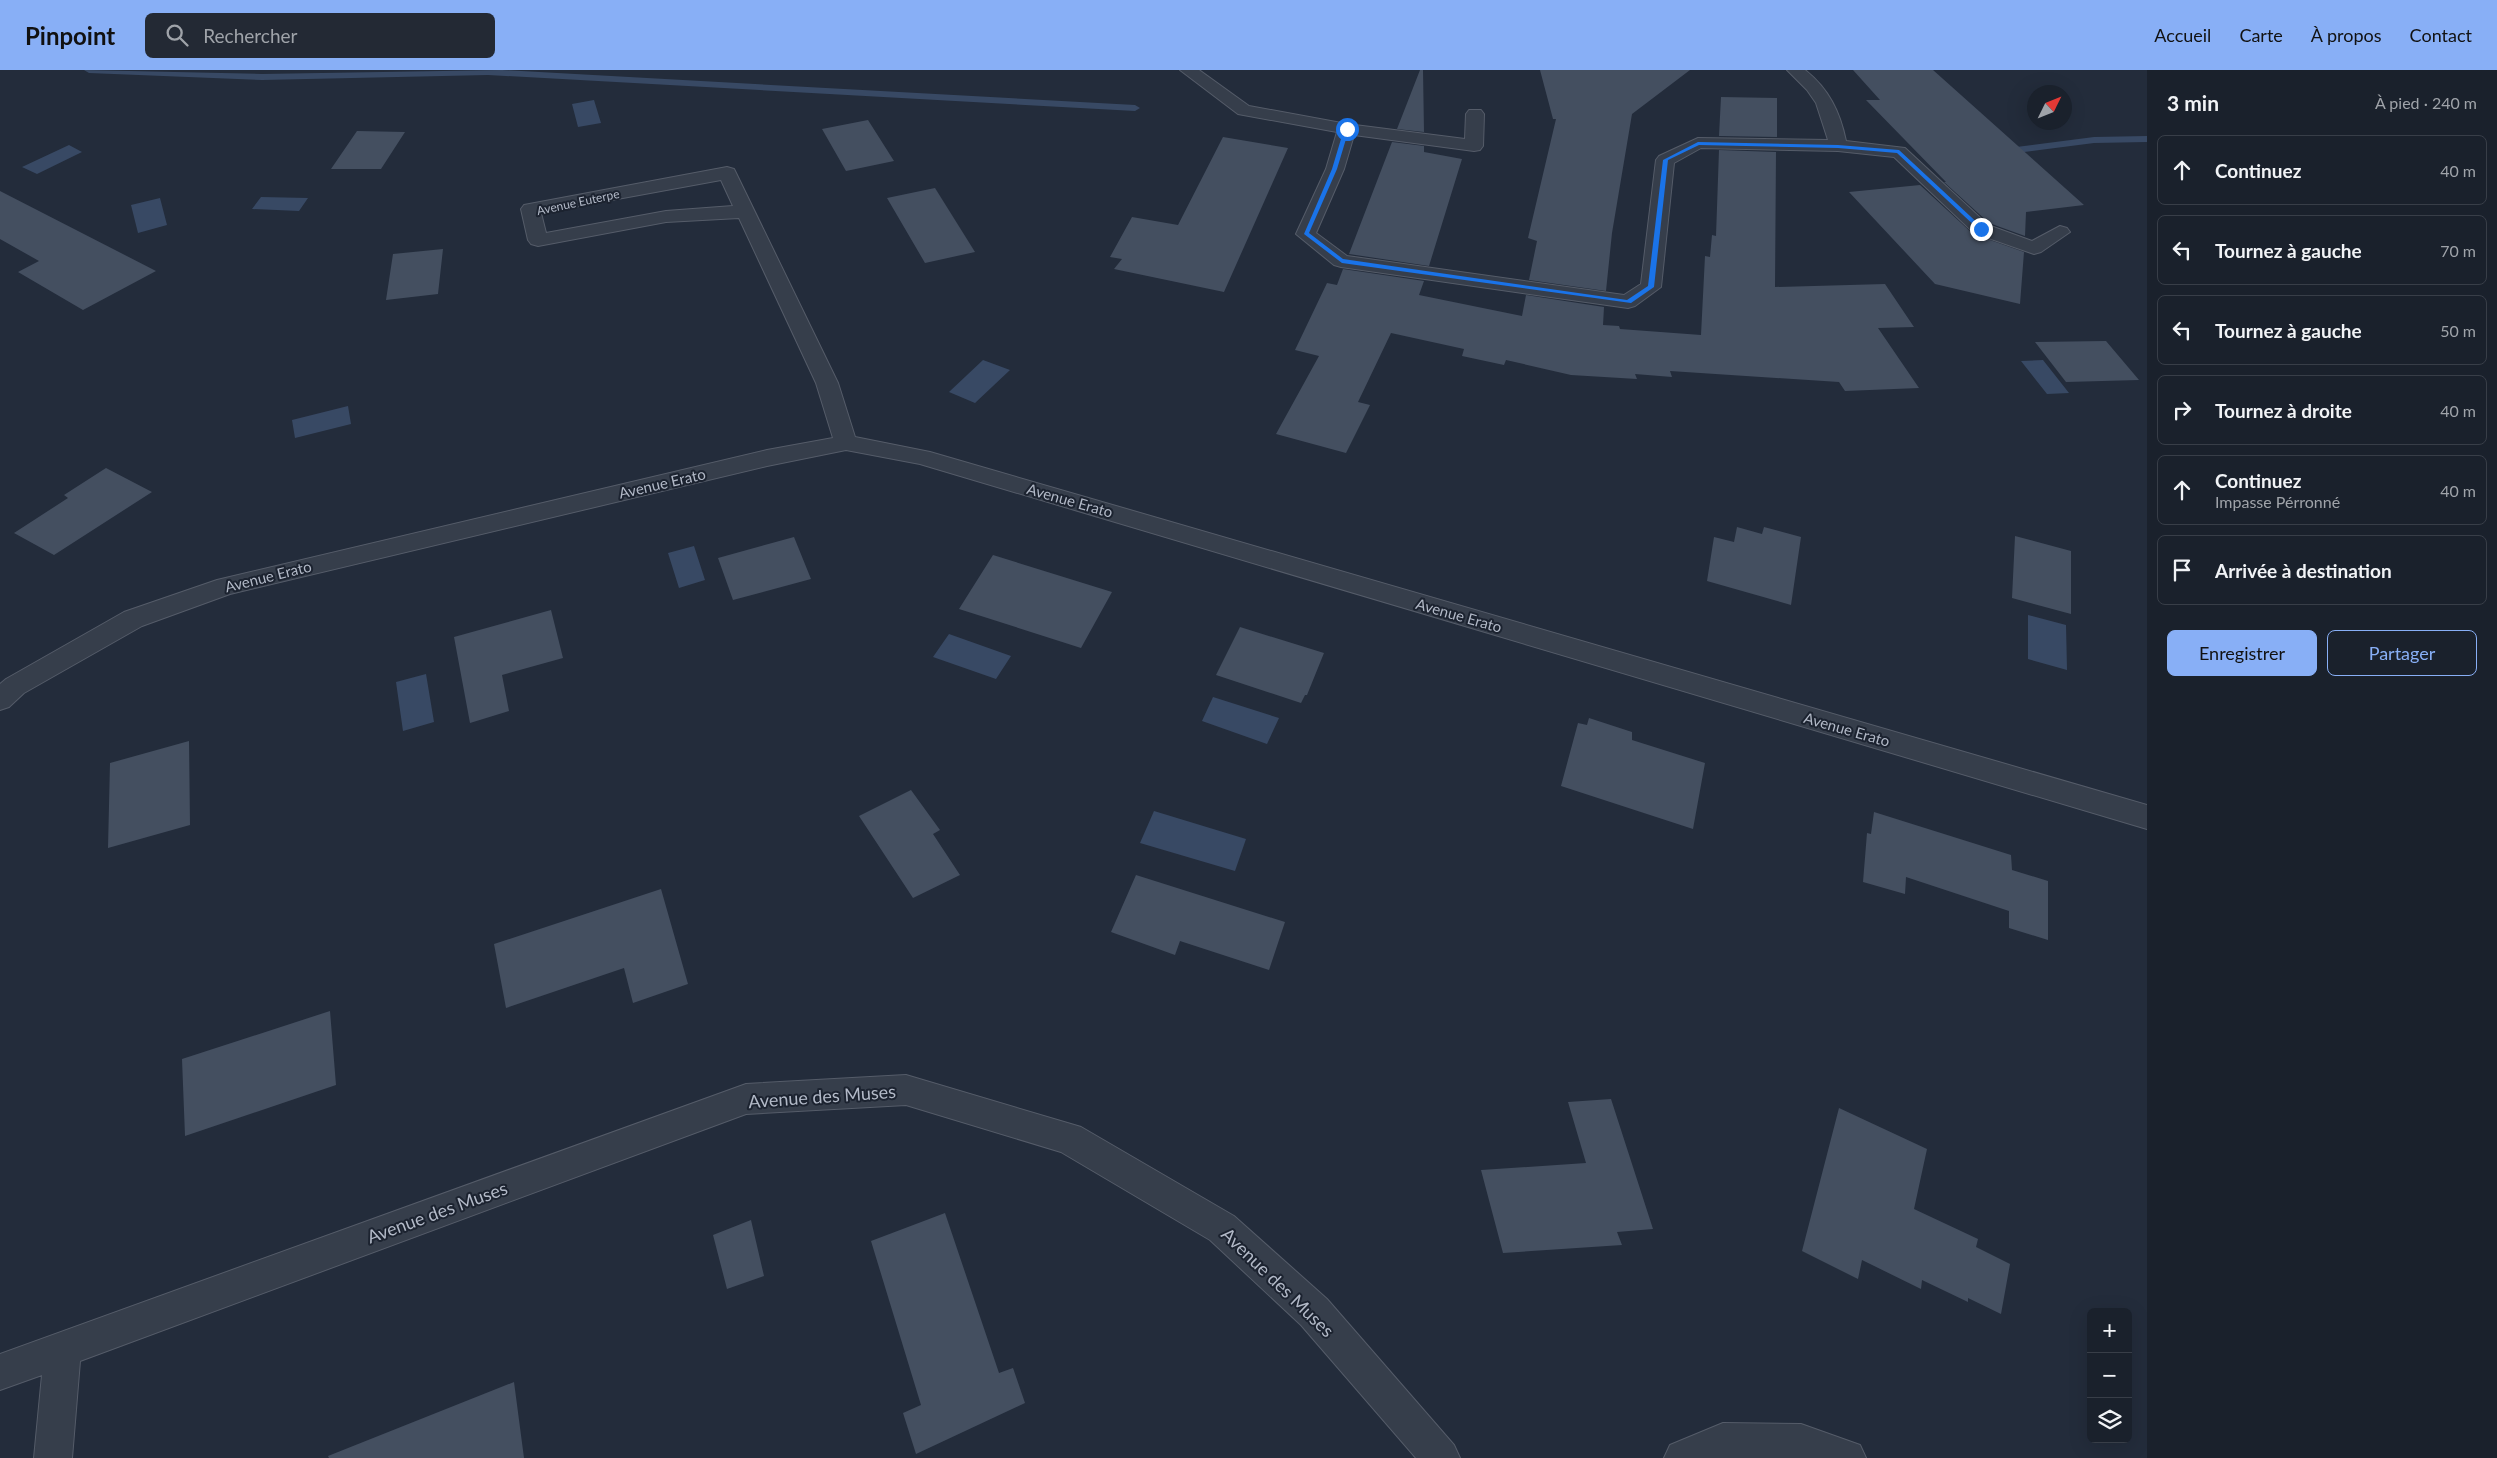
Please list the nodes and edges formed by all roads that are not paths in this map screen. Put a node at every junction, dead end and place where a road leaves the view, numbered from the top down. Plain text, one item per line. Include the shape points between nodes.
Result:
1 (1188, 70) edge
2 (1796, 70) edge
3 (1475, 114) dead end
4 (1347, 129) junction
5 (1838, 146) junction
6 (745, 212) junction
7 (2060, 232) dead end
8 (846, 443) junction
9 (0, 700) edge
10 (2147, 817) edge
11 (63, 1349) junction
12 (0, 1372) edge
13 (53, 1458) edge
14 (1441, 1458) edge
15 (1683, 1458) edge
16 (1847, 1458) edge

1 - 4 street via 1244,110
2 - 5 street via 1816,86 1833,119
3 - 4 street via 1474,146
4 - 5 street via 1335,169 1306,234 1342,261 1628,302 1651,287 1665,160 1698,143
5 - 7 street via 1899,152 1981,229 2034,248
6 - 6 street, Avenue Euterpe via 661,215 538,240 531,209 728,174
6 - 8 street, Avenue Euterpe via 827,383
8 - 9 street, Avenue Erato via 767,458 226,586 133,619 15,686
8 - 10 street, Avenue Erato via 932,460
11 - 12 street, Avenue des Muses
11 - 13 street
11 - 14 street, Avenue des Muses via 746,1099 906,1090 1069,1138 1222,1228 1314,1312
15 - 16 street via 1723,1442 1801,1443

